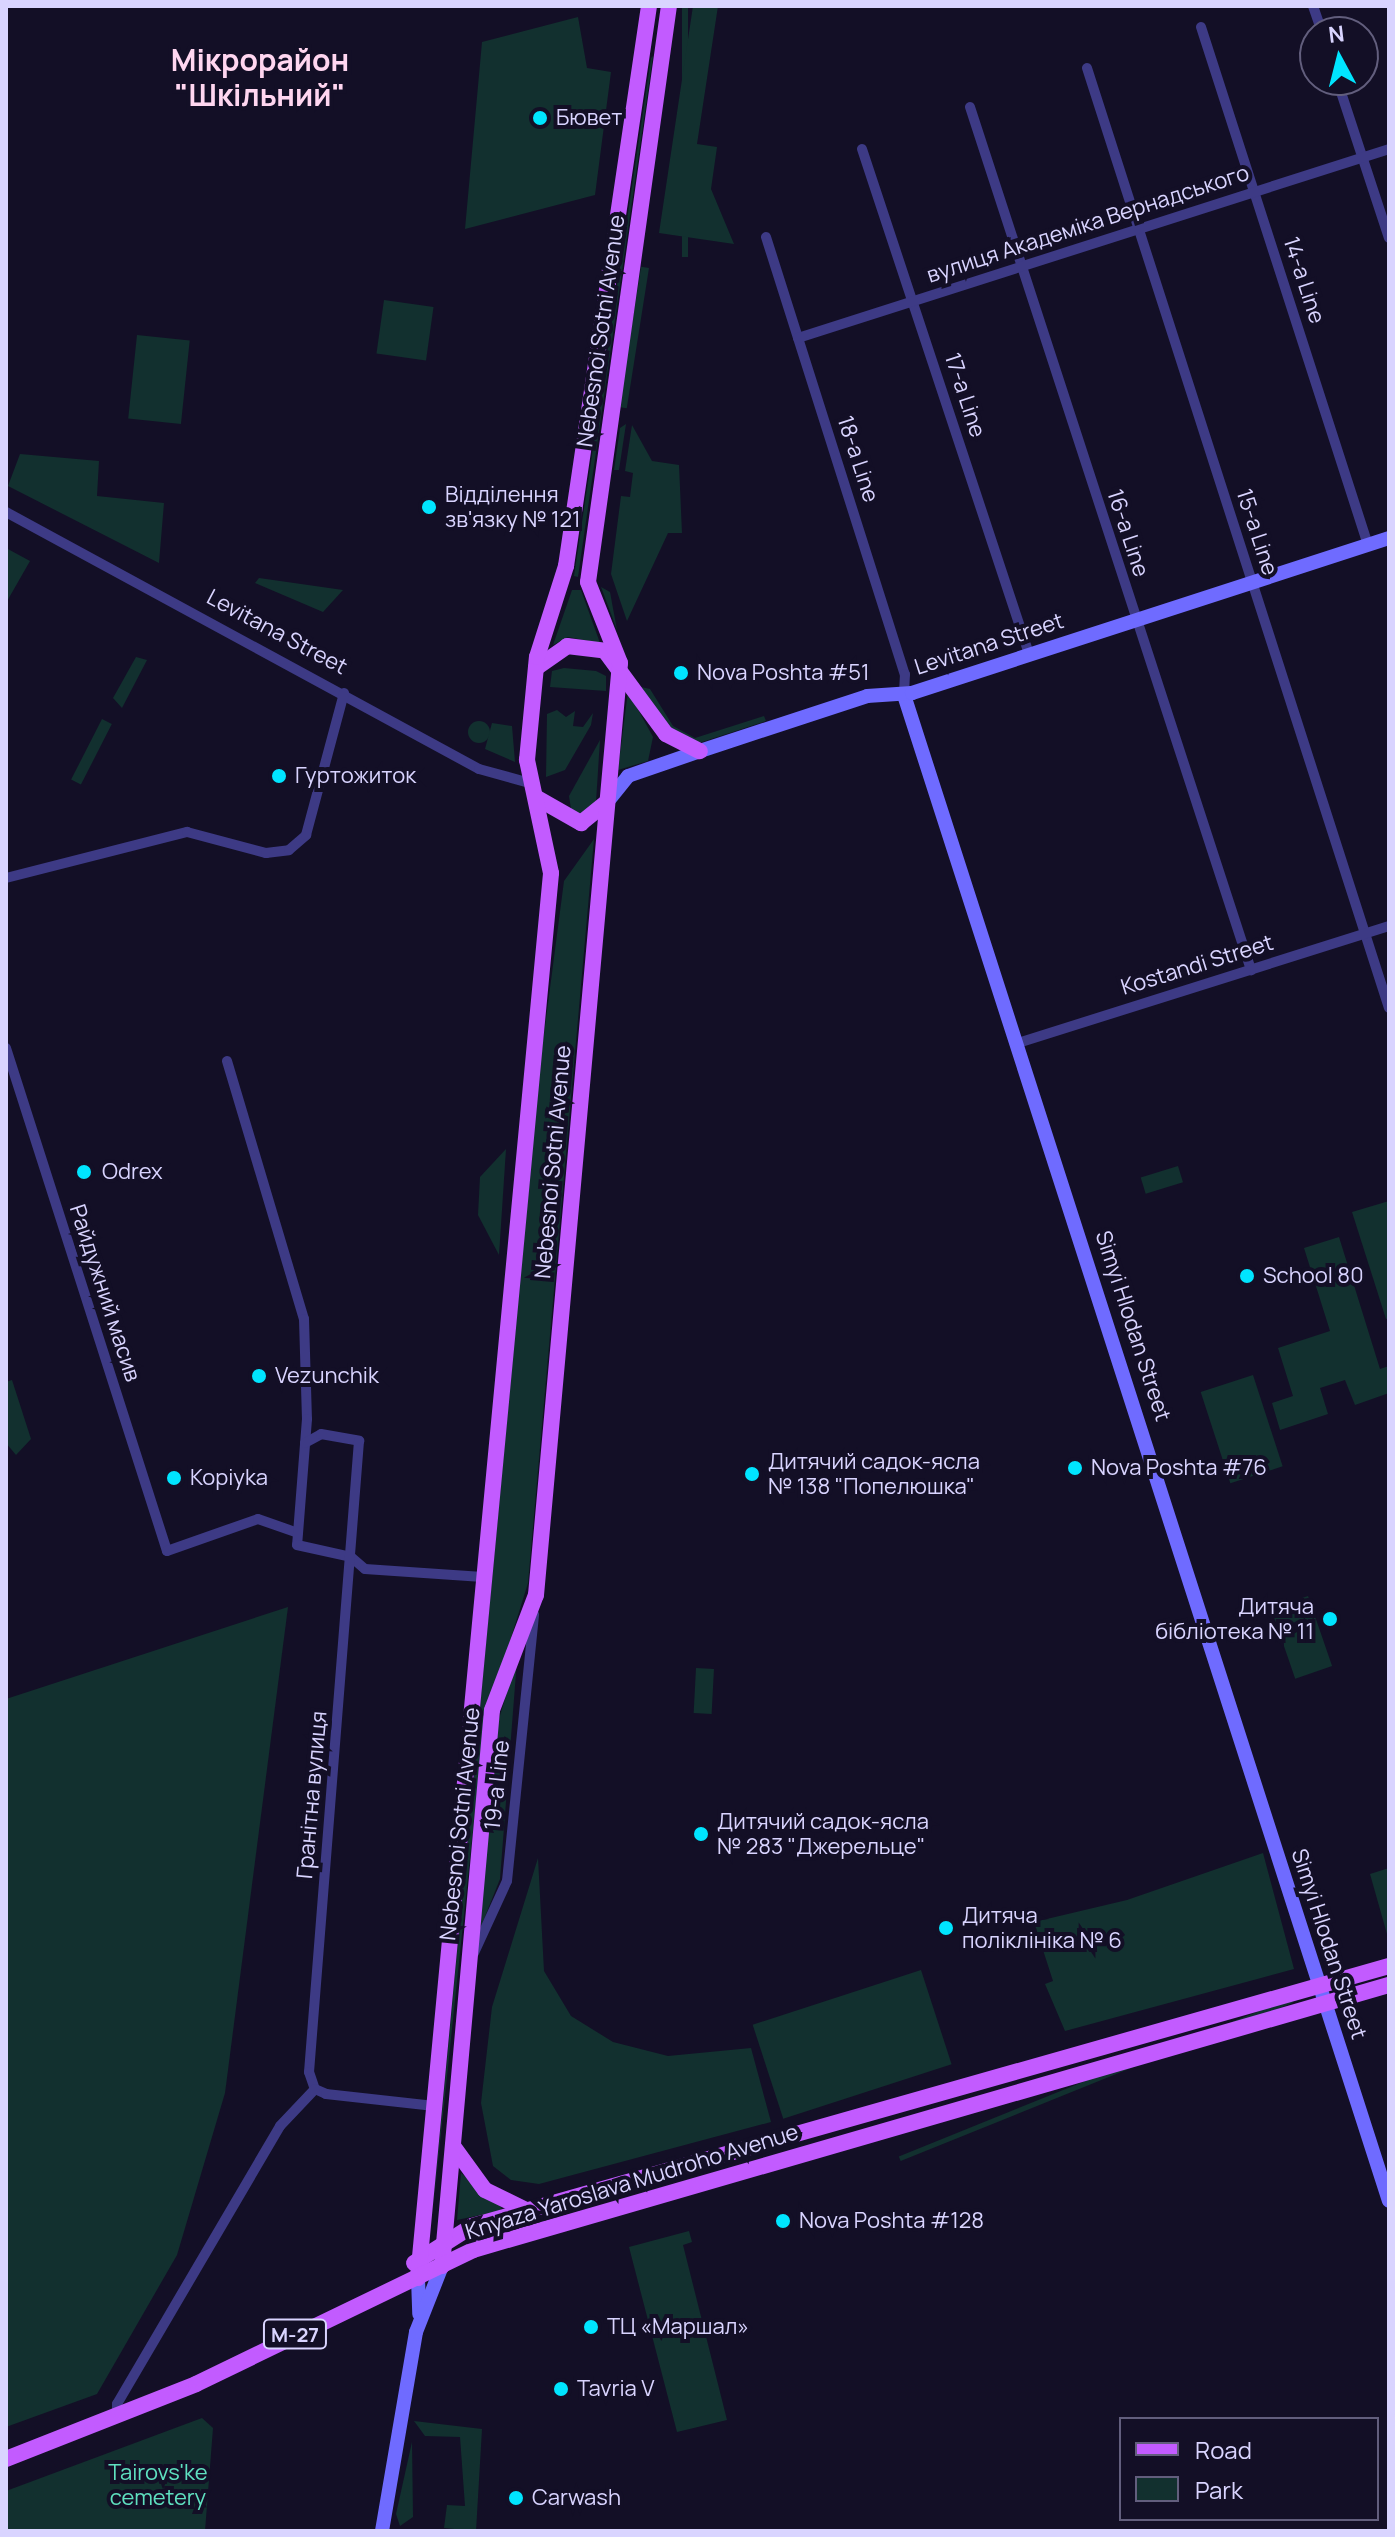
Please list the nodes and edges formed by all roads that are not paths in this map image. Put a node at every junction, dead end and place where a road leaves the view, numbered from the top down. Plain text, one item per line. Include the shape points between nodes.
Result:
1 (649, 6) edge
2 (669, 6) edge
3 (1201, 27) dead end
4 (644, 46) junction
5 (663, 49) junction
6 (1087, 68) dead end
7 (1342, 96) edge
8 (970, 107) dead end
9 (862, 149) dead end
10 (1389, 149) edge
11 (1363, 157) junction
12 (1254, 192) junction
13 (1138, 229) junction
14 (766, 237) dead end
15 (1389, 238) edge
16 (1021, 266) junction
17 (912, 301) junction
18 (798, 338) junction
19 (6, 512) edge
20 (1389, 538) edge
21 (1368, 545) junction
22 (1252, 582) junction
23 (1134, 620) junction
24 (1029, 654) junction
25 (620, 663) junction
26 (536, 668) junction
27 (344, 693) junction
28 (904, 695) junction
29 (700, 751) junction
30 (533, 790) junction
31 (607, 802) junction
32 (6, 878) edge
33 (1389, 926) edge
34 (1365, 934) junction
35 (1251, 970) junction
36 (1389, 1008) edge
37 (1018, 1043) junction
38 (6, 1048) edge
39 (227, 1061) dead end
40 (305, 1443) junction
41 (298, 1533) junction
42 (351, 1557) junction
43 (483, 1577) junction
44 (536, 1595) junction
45 (1389, 1966) edge
46 (466, 1970) junction
47 (1319, 1985) junction
48 (1389, 1985) edge
49 (1325, 2004) junction
50 (315, 2089) junction
51 (434, 2106) junction
52 (453, 2145) junction
53 (1389, 2201) edge
54 (527, 2211) junction
55 (446, 2239) junction
56 (419, 2258) junction
57 (442, 2266) junction
58 (418, 2278) junction
59 (393, 2284) junction
60 (419, 2319) junction
61 (117, 2415) junction
62 (6, 2459) edge
63 (382, 2531) edge

1 - 4 main road, Nebesnoi Sotni Avenue
2 - 5 main road, Nebesnoi Sotni Avenue
3 - 12 street, 14-a Line
4 - 5 main road
4 - 26 main road, Nebesnoi Sotni Avenue via 566,566
5 - 25 main road, Nebesnoi Sotni Avenue via 588,582
6 - 13 street, 15-a Line
7 - 11 street
8 - 16 street, 16-a Line
9 - 17 street, 17-a Line
10 - 11 street, вулиця Академіка Вернадського
11 - 12 street, вулиця Академіка Вернадського
11 - 15 street
12 - 13 street, вулиця Академіка Вернадського
12 - 21 street, 14-a Line
13 - 16 street, вулиця Академіка Вернадського
13 - 22 street, 15-a Line
14 - 18 street, 18-a Line
16 - 17 street, вулиця Академіка Вернадського
16 - 23 street, 16-a Line
17 - 18 street, вулиця Академіка Вернадського
17 - 24 street, 17-a Line
18 - 28 street, 18-a Line via 905,674
19 - 27 street, Levitana Street
20 - 21 street, Levitana Street
21 - 22 street, Levitana Street
22 - 23 street, Levitana Street
22 - 34 street, 15-a Line
23 - 24 street, Levitana Street
23 - 35 street, 16-a Line
24 - 28 street, Levitana Street
25 - 26 main road via 586,645 554,652
25 - 29 main road via 653,720
25 - 31 main road, Nebesnoi Sotni Avenue
26 - 30 main road, Nebesnoi Sotni Avenue
27 - 30 street, Levitana Street via 479,769
27 - 32 street via 306,835 289,850 266,853 187,832
28 - 29 street, Levitana Street via 867,696
28 - 37 street, Simyi Hlodan Street
29 - 31 street, Levitana Street via 628,776
30 - 31 main road, Levitana Street via 574,823 593,820
30 - 43 main road, Nebesnoi Sotni Avenue via 551,873
31 - 44 main road, Nebesnoi Sotni Avenue
33 - 34 street, Kostandi Street
34 - 35 street, Kostandi Street
34 - 36 street, 15-a Line
35 - 37 street, Kostandi Street
37 - 47 street, Simyi Hlodan Street
38 - 41 street, Райдужний масив via 167,1551 268,1518
39 - 40 street via 303,1314
40 - 41 street
40 - 42 street, Гранітна вулиця via 321,1434 359,1441
41 - 42 street via 297,1545
42 - 43 street via 365,1569
42 - 50 street, Гранітна вулиця via 309,2072
43 - 51 main road, Nebesnoi Sotni Avenue
44 - 46 main road, Nebesnoi Sotni Avenue via 492,1710
44 - 46 street, 19-a Line via 507,1881
45 - 47 main road, Knyaza Yaroslava Mudroho Avenue
46 - 52 main road, Nebesnoi Sotni Avenue
47 - 49 street, Simyi Hlodan Street
47 - 54 main road, Knyaza Yaroslava Mudroho Avenue
48 - 49 main road, Knyaza Yaroslava Mudroho Avenue
49 - 53 street, Simyi Hlodan Street
49 - 57 main road, Knyaza Yaroslava Mudroho Avenue via 485,2246
50 - 51 street
50 - 61 street via 266,2149
51 - 56 main road, Nebesnoi Sotni Avenue
52 - 54 main road via 485,2190
52 - 55 main road, Nebesnoi Sotni Avenue
54 - 55 main road, Knyaza Yaroslava Mudroho Avenue
55 - 56 main road, Knyaza Yaroslava Mudroho Avenue
55 - 57 main road, Nebesnoi Sotni Avenue
56 - 58 main road, Nebesnoi Sotni Avenue
56 - 59 main road, Knyaza Yaroslava Mudroho Avenue
57 - 58 main road, Knyaza Yaroslava Mudroho Avenue
57 - 60 street, Nebesnoi Sotni Avenue
58 - 59 main road, Knyaza Yaroslava Mudroho Avenue
58 - 60 street, Nebesnoi Sotni Avenue
59 - 61 main road, М-27 via 196,2384
60 - 63 street, Nebesnoi Sotni Avenue
61 - 62 main road, М-27

